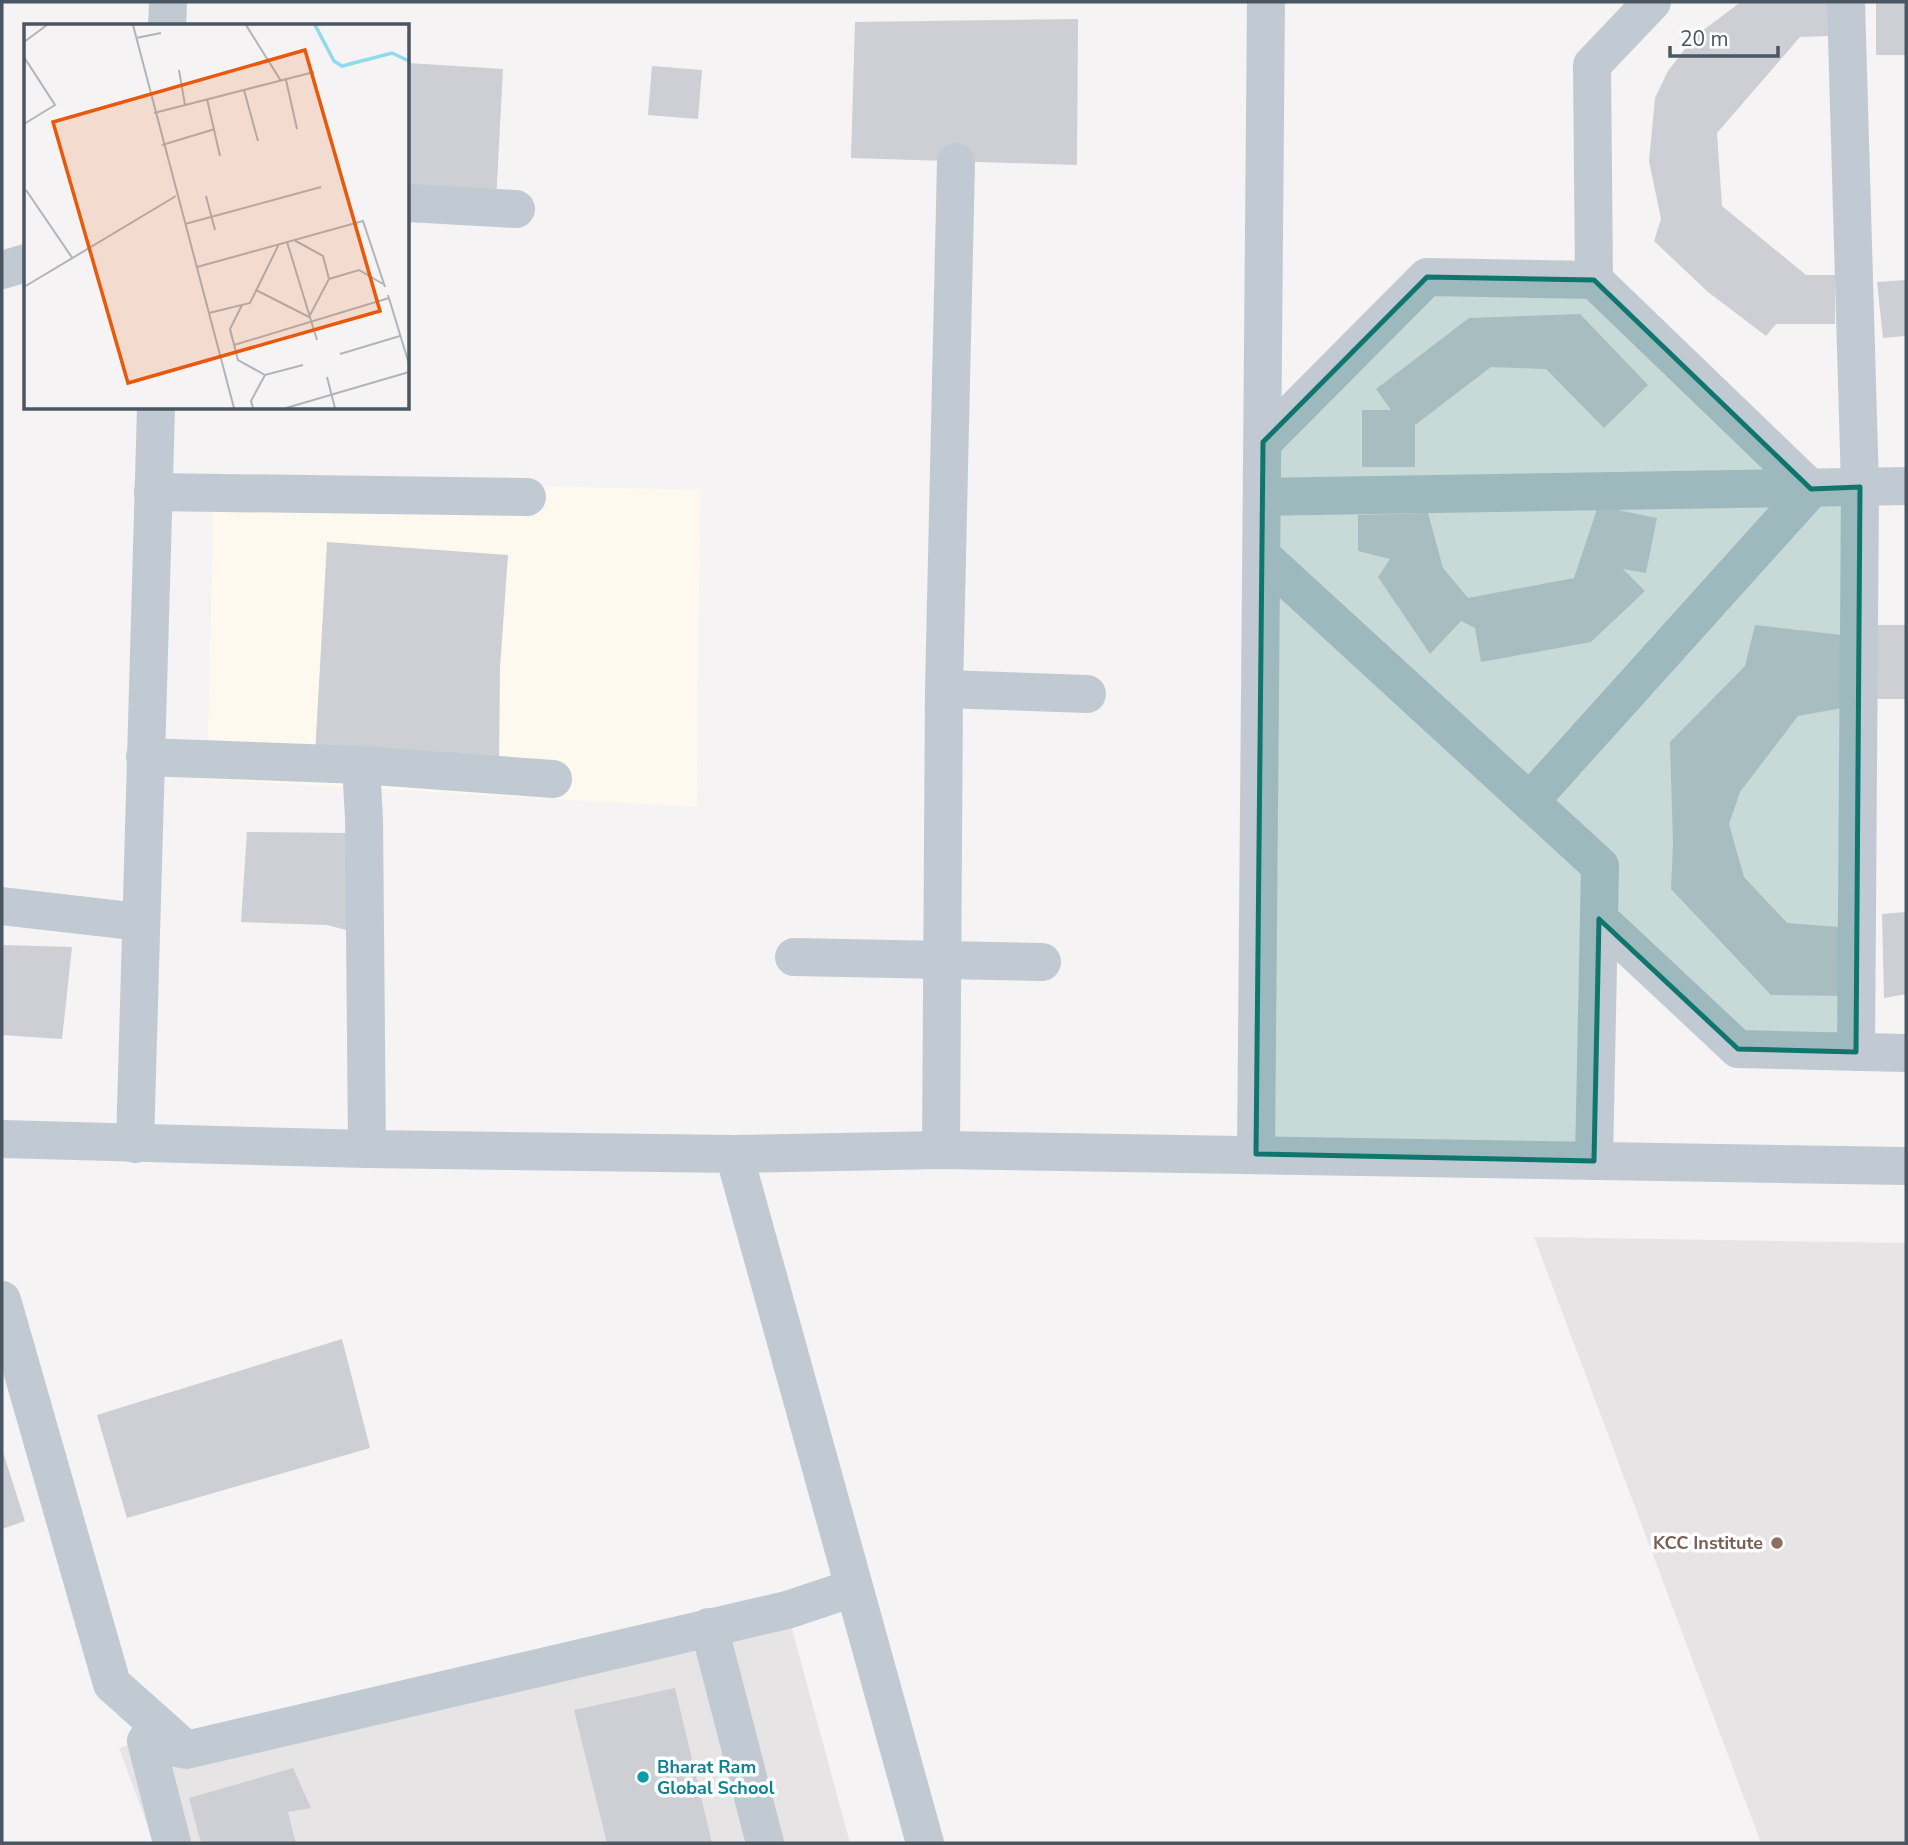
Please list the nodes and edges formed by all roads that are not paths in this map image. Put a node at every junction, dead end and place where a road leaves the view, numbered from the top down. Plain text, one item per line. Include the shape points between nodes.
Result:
1 (168, 2) edge
2 (1266, 2) edge
3 (1652, 2) edge
4 (1846, 2) edge
5 (167, 24) edge
6 (956, 162) dead end
7 (410, 203) edge
8 (516, 209) dead end
9 (24, 264) edge
10 (2, 270) edge
11 (1594, 280) junction
12 (156, 410) edge
13 (1262, 442) junction
14 (1906, 486) edge
15 (1860, 487) junction
16 (1811, 489) junction
17 (153, 492) junction
18 (527, 497) dead end
19 (1262, 497) junction
20 (1262, 556) junction
21 (944, 689) junction
22 (1087, 694) dead end
23 (145, 757) junction
24 (361, 765) junction
25 (553, 779) dead end
26 (1530, 801) junction
27 (2, 906) edge
28 (1599, 919) junction
29 (140, 922) junction
30 (794, 957) dead end
31 (944, 959) junction
32 (1042, 962) dead end
33 (1856, 1052) junction
34 (1906, 1053) edge
35 (2, 1139) edge
36 (135, 1144) junction
37 (367, 1149) junction
38 (941, 1150) junction
39 (734, 1154) junction
40 (1256, 1154) junction
41 (1594, 1161) junction
42 (1906, 1166) edge
43 (2, 1300) edge
44 (853, 1588) junction
45 (709, 1627) junction
46 (186, 1750) junction
47 (172, 1843) edge
48 (765, 1843) edge
49 (925, 1843) edge

1 - 5 street
2 - 13 street
3 - 11 street via 1592,65
4 - 15 street
6 - 21 street
7 - 8 street
9 - 10 street
11 - 13 street via 1427,277
11 - 16 street
12 - 17 street
13 - 19 street
14 - 15 street
15 - 16 street
15 - 33 street
16 - 19 street
16 - 26 street
17 - 18 street
17 - 23 street
19 - 20 street
20 - 26 street
20 - 40 street
21 - 22 street
21 - 31 street
23 - 24 street
23 - 29 street
24 - 25 street
24 - 37 street
26 - 28 street via 1600,866
27 - 29 street
28 - 33 street via 1738,1049
28 - 41 street
29 - 36 street
30 - 31 street
31 - 32 street
31 - 38 street
33 - 34 street
35 - 36 street
36 - 37 street
37 - 39 street
38 - 39 street
38 - 40 street
39 - 44 street
40 - 41 street
41 - 42 street
43 - 46 street via 112,1684
44 - 45 street via 787,1610
44 - 49 street
45 - 46 street
45 - 48 street
46 - 47 street via 146,1741

